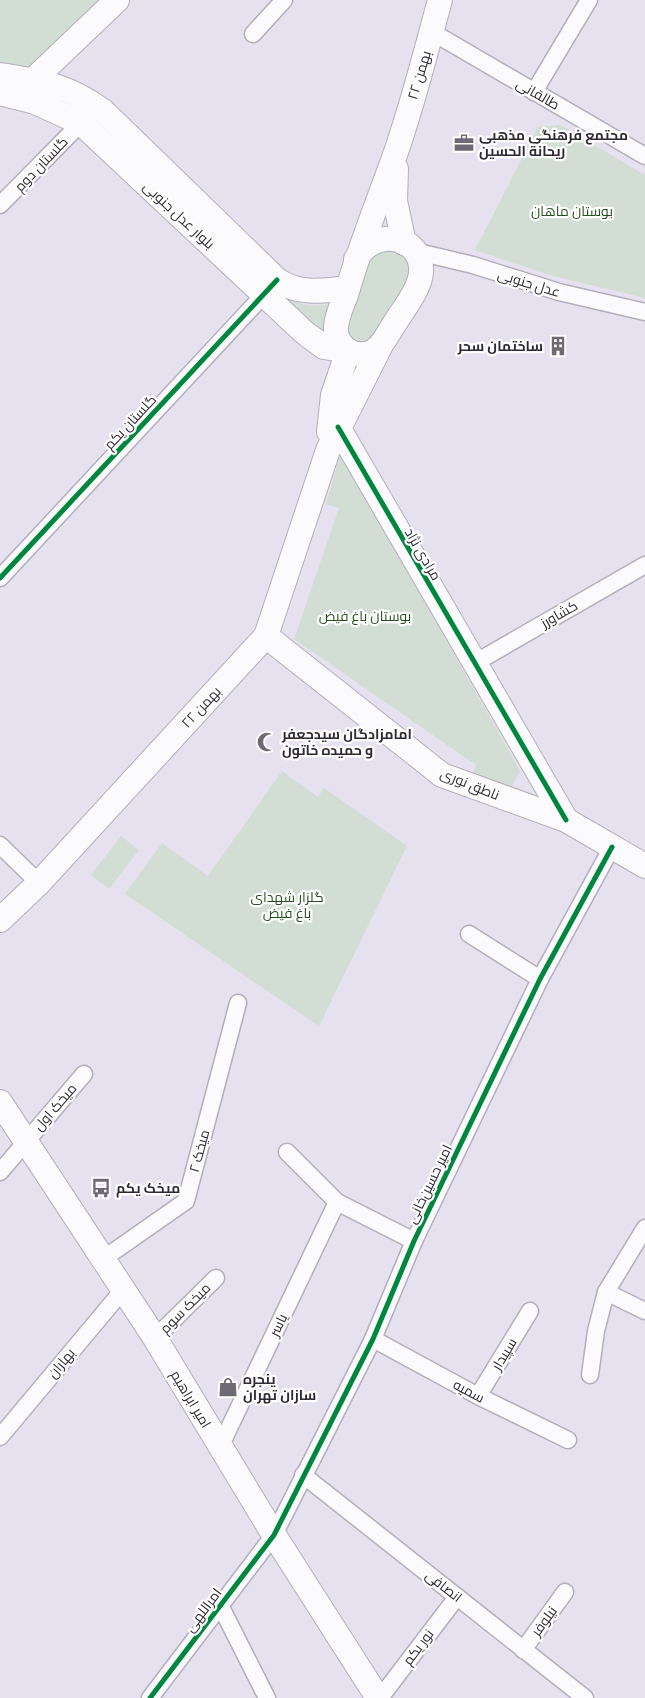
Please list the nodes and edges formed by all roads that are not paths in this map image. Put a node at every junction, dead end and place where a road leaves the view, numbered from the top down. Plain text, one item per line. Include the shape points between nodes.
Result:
1 (117, 0) edge
2 (440, 0) edge
3 (589, 0) edge
4 (274, 3) edge
5 (432, 32) junction
6 (253, 34) dead end
7 (0, 75) edge
8 (35, 91) junction
9 (534, 92) junction
10 (0, 93) edge
11 (81, 123) junction
12 (396, 150) junction
13 (645, 156) edge
14 (0, 205) edge
15 (409, 247) junction
16 (356, 260) junction
17 (270, 288) junction
18 (348, 288) junction
19 (645, 312) edge
20 (380, 347) junction
21 (348, 351) junction
22 (338, 427) junction
23 (328, 450) junction
24 (645, 565) edge
25 (0, 578) edge
26 (266, 636) junction
27 (473, 664) junction
28 (566, 820) junction
29 (0, 845) edge
30 (612, 848) junction
31 (645, 866) edge
32 (39, 883) junction
33 (0, 920) edge
34 (469, 934) dead end
35 (540, 979) junction
36 (238, 1003) dead end
37 (84, 1074) dead end
38 (0, 1102) edge
39 (26, 1140) junction
40 (287, 1152) dead end
41 (0, 1172) edge
42 (337, 1202) junction
43 (645, 1228) edge
44 (414, 1241) junction
45 (103, 1259) junction
46 (216, 1278) dead end
47 (123, 1290) junction
48 (606, 1292) junction
49 (530, 1311) dead end
50 (645, 1311) edge
51 (155, 1338) junction
52 (373, 1339) junction
53 (590, 1375) dead end
54 (478, 1396) junction
55 (0, 1437) edge
56 (568, 1440) dead end
57 (220, 1447) junction
58 (303, 1475) junction
59 (274, 1535) junction
60 (565, 1592) dead end
61 (457, 1597) junction
62 (220, 1605) junction
63 (524, 1650) junction
64 (581, 1697) edge
65 (150, 1698) edge
66 (267, 1698) edge
67 (379, 1698) edge

1 - 8 main road
2 - 5 main road, ۲۲ بهمن
3 - 9 street
4 - 6 street
5 - 9 street, طالقانی
5 - 12 main road, ۲۲ بهمن
7 - 8 main road, بلوار عدل جنوبی
8 - 10 main road, بلوار عدل جنوبی
8 - 11 main road, بلوار عدل جنوبی
8 - 17 main road, بلوار عدل جنوبی via 65,88 103,111
9 - 13 street, طالقانی
11 - 14 street, گلستان دوم
11 - 17 main road, بلوار عدل جنوبی
12 - 15 main road, ۲۲ بهمن via 395,201
12 - 16 main road, ۲۲ بهمن
15 - 16 main road via 394,238 382,238 362,249
15 - 19 street, عدل جنوبی via 559,292
15 - 20 main road, ۲۲ بهمن via 419,260 419,283
16 - 18 main road, ۲۲ بهمن
17 - 18 main road, بلوار عدل جنوبی via 286,286 303,291 326,291
17 - 21 main road, بلوار عدل جنوبی via 316,343 324,348
17 - 25 street, گلستان یکم
18 - 21 main road, ۲۲ بهمن via 336,328 337,337
20 - 21 main road, بلوار عدل جنوبی via 365,354
20 - 22 main road, ۲۲ بهمن
21 - 23 main road, ۲۲ بهمن via 333,395
22 - 23 main road, ۲۲ بهمن
22 - 27 main road, مرادی نژاد
23 - 26 main road, ۲۲ بهمن
24 - 27 street, کشاورز
26 - 28 main road, ناطق نوری via 442,775
26 - 32 main road, ۲۲ بهمن
27 - 28 main road, مرادی نژاد
28 - 30 main road, ناطق نوری
29 - 32 street
30 - 31 main road, ناطق نوری
30 - 35 street, امیر حسین‌خانی
32 - 33 main road, ۲۲ بهمن
34 - 35 street
35 - 44 street, امیر حسین‌خانی
36 - 45 street, میخک ۲ via 186,1201
37 - 39 street, میخک اول
38 - 39 main road, امیر ابراهیم
39 - 41 street, میخک اول
39 - 45 main road, امیر ابراهیم
40 - 42 street
42 - 44 street
42 - 57 street, یاسر
43 - 48 street
44 - 52 street, امیر حسین‌خانی
45 - 47 main road, امیر ابراهیم
46 - 51 street, میخک سوم
47 - 51 main road, امیر ابراهیم
47 - 55 street, بهاران
48 - 50 street
48 - 53 street
49 - 54 street, سپیدار
51 - 57 main road, امیر ابراهیم
52 - 54 street, سمیه
52 - 58 street, امیر حسین‌خانی
54 - 56 street, سمیه
57 - 59 main road, امیر ابراهیم
58 - 59 street, امیر حسین‌خانی
58 - 61 street, انصافی
59 - 62 street, امراللهی
59 - 67 main road, امیر ابراهیم
60 - 63 street, نیلوفر
61 - 63 street, انصافی
61 - 67 street, نور یکم
62 - 65 street, امراللهی
62 - 66 street
63 - 64 street, انصافی

